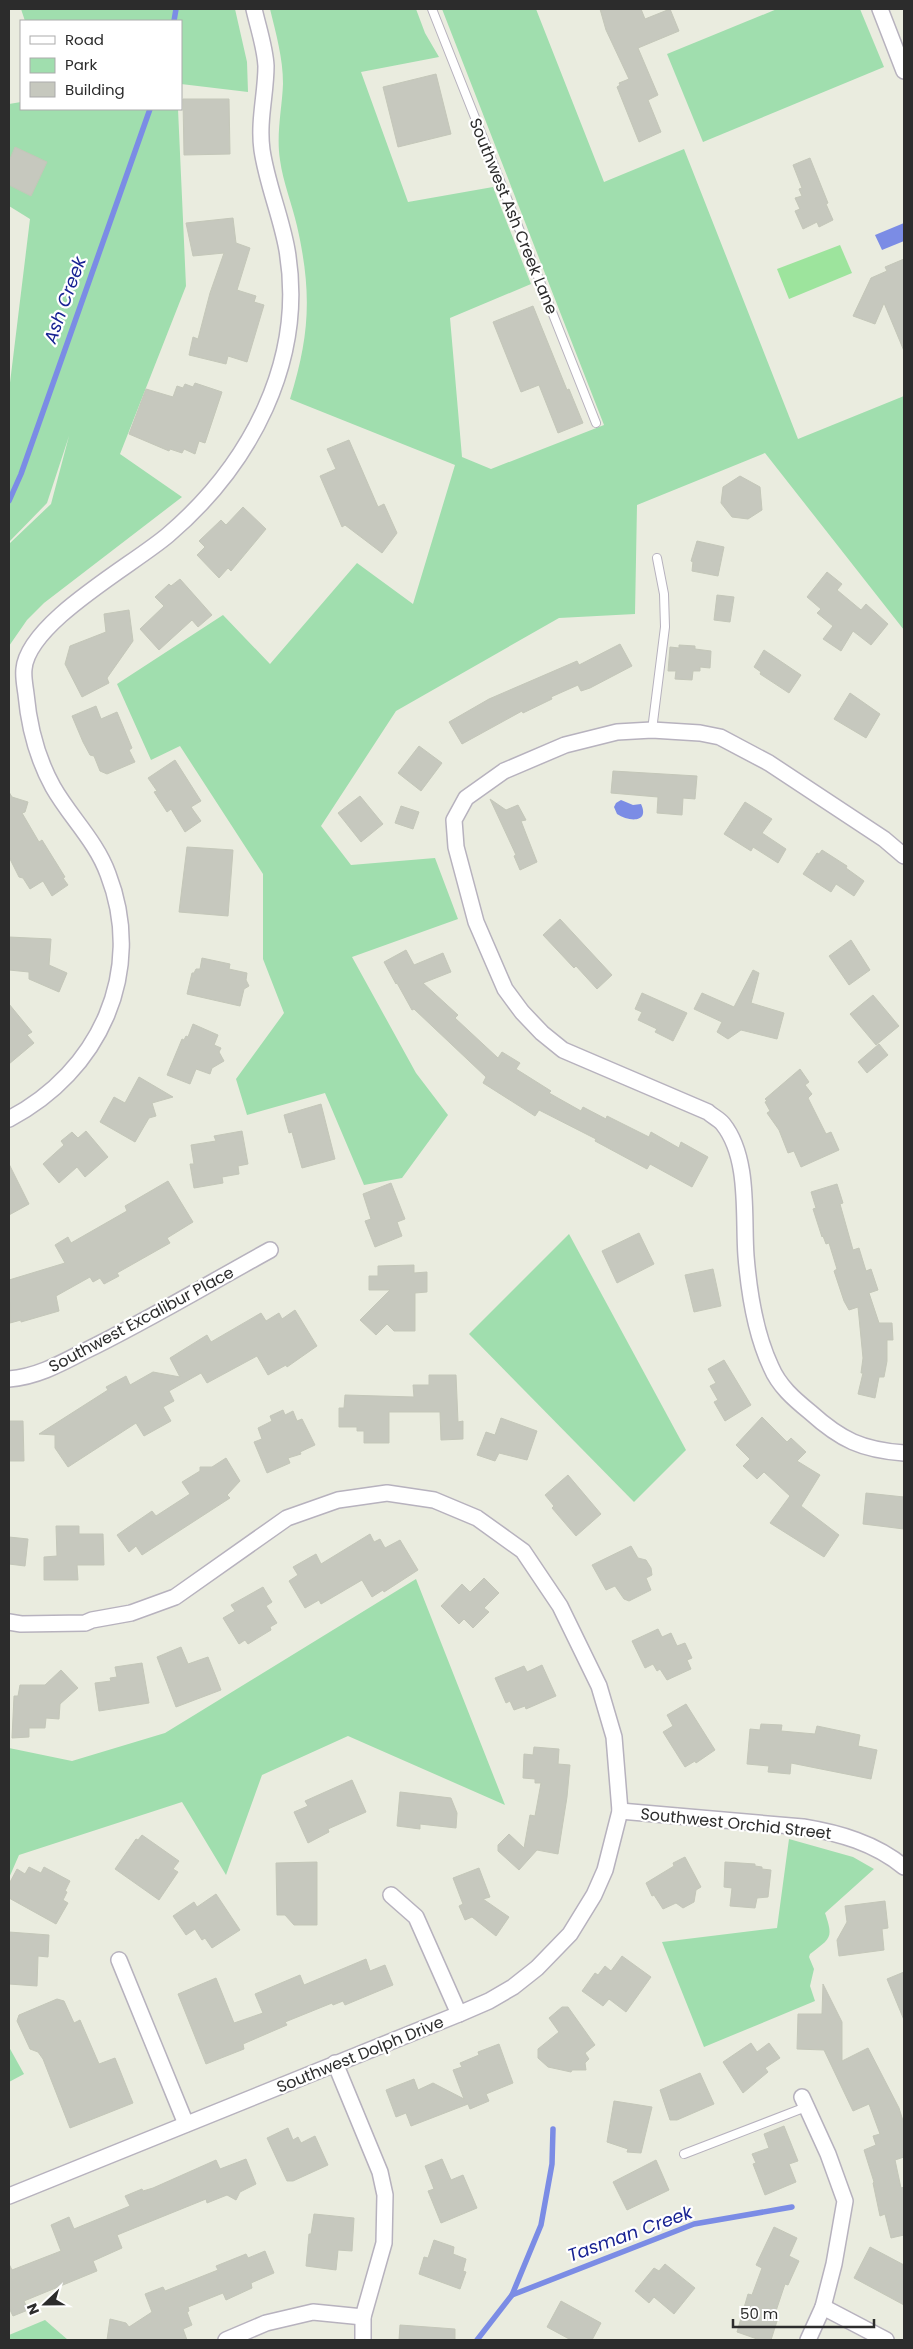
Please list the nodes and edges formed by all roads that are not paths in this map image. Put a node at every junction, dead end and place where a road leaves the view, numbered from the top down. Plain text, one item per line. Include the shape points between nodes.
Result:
1 (254, 9) edge
2 (432, 9) edge
3 (880, 9) edge
4 (904, 71) edge
5 (596, 423) dead end
6 (657, 558) dead end
7 (16, 668) edge
8 (652, 730) junction
9 (904, 856) edge
10 (9, 1119) edge
11 (270, 1250) dead end
12 (9, 1379) edge
13 (904, 1453) edge
14 (9, 1622) edge
15 (620, 1811) junction
16 (904, 1867) edge
17 (391, 1895) dead end
18 (119, 1960) dead end
19 (459, 2014) junction
20 (335, 2063) junction
21 (804, 2102) joint
22 (186, 2124) junction
23 (684, 2154) dead end
24 (9, 2196) edge
25 (823, 2306) junction
26 (362, 2317) junction
27 (226, 2340) edge
28 (363, 2340) edge
29 (808, 2340) edge
30 (886, 2340) edge

1 - 7 street via 266,64 262,150 287,250 290,279 291,313 272,393 238,460 208,497 167,536 44,630
2 - 5 lane, Southwest Ash Creek Lane
3 - 4 street
6 - 8 lane via 664,594 665,626
7 - 10 street via 38,755 54,788 93,842 109,874 118,910 121,948 117,988 105,1023 89,1050 47,1096
8 - 9 street via 720,737 769,763 884,839
8 - 13 street via 617,732 564,745 504,771 466,798 454,820 456,847 476,922 505,990 542,1033 563,1050 708,1112 722,1123 738,1156 743,1180 746,1257 755,1321 771,1368 788,1393 830,1430 876,1451
11 - 12 street, Southwest Excalibur Place via 106,1342 38,1373
14 - 15 street, Southwest Dolph Drive via 86,1623 153,1606 175,1597 287,1518 338,1500 387,1493 434,1500 476,1518 523,1551 560,1606 599,1686 614,1737
15 - 16 street, Southwest Orchid Street via 830,1831 862,1842
15 - 19 street, Southwest Dolph Drive via 605,1870 570,1934 513,1987
17 - 19 street via 416,1917
18 - 22 street
19 - 20 street, Southwest Dolph Drive
20 - 22 street, Southwest Dolph Drive
20 - 26 street via 380,2172 385,2195 384,2243
21 - 23 lane
21 - 25 street via 845,2201
22 - 24 street, Southwest Dolph Drive
25 - 29 street
25 - 30 street
26 - 27 street via 313,2312 266,2323
26 - 28 street

